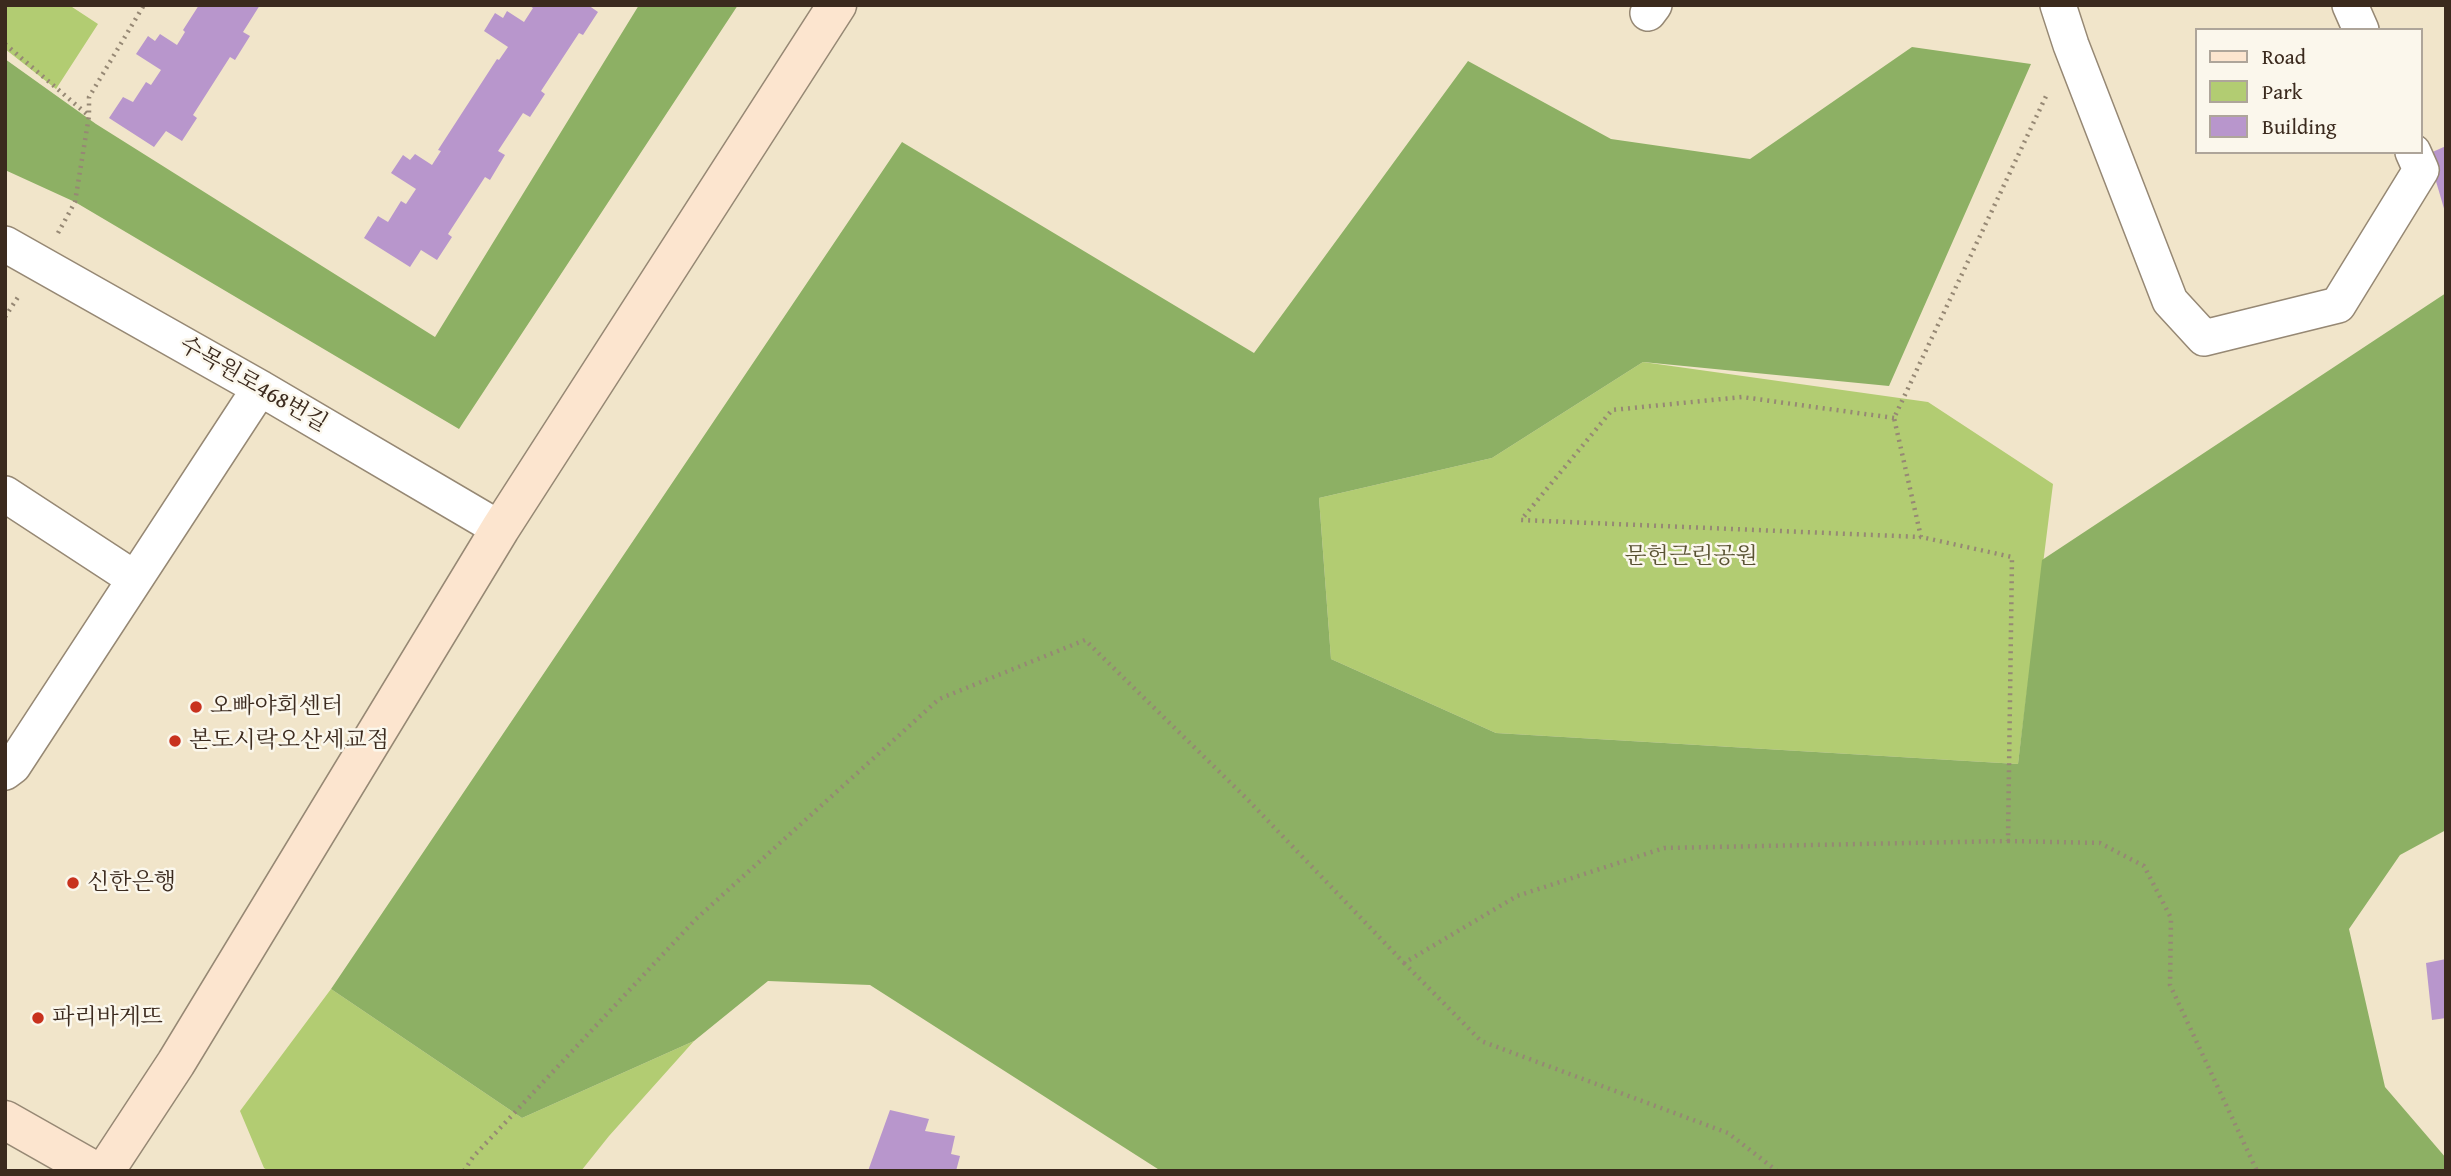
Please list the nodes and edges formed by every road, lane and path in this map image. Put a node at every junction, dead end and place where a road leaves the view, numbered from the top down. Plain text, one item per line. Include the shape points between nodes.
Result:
1 (144, 5) edge
2 (837, 5) edge
3 (2058, 5) edge
4 (2350, 5) edge
5 (2360, 28) edge
6 (5, 44) edge
7 (2071, 45) junction
8 (89, 116) junction
9 (2414, 154) edge
10 (5, 244) edge
11 (39, 264) junction
12 (260, 388) junction
13 (1894, 418) junction
14 (5, 494) edge
15 (500, 529) junction
16 (1921, 537) junction
17 (135, 579) junction
18 (5, 772) edge
19 (2008, 841) junction
20 (1404, 963) junction
21 (5, 1120) edge
22 (95, 1171) edge
23 (105, 1171) edge
24 (464, 1171) edge
25 (1777, 1171) edge
26 (2257, 1171) edge

1 - 8 path via 89,97
2 - 15 street
3 - 7 street
4 - 5 street
6 - 8 path
7 - 9 street via 2171,301 2204,338 2338,305 2421,170
7 - 13 path
8 - 11 path via 75,202
10 - 11 street, 수목원로468번길
11 - 12 street, 수목원로468번길
12 - 15 street, 수목원로468번길
12 - 17 street
13 - 16 path
13 - 16 path via 1742,397 1612,410 1521,520
14 - 17 street
15 - 23 street via 183,1052
16 - 19 path via 2012,557
17 - 18 street
19 - 20 path via 1664,848 1517,896
19 - 26 path via 2100,843 2144,866 2171,918 2170,985
20 - 24 path via 1247,799 1085,640 939,699 696,919
20 - 25 path via 1481,1041 1728,1133
21 - 22 street

